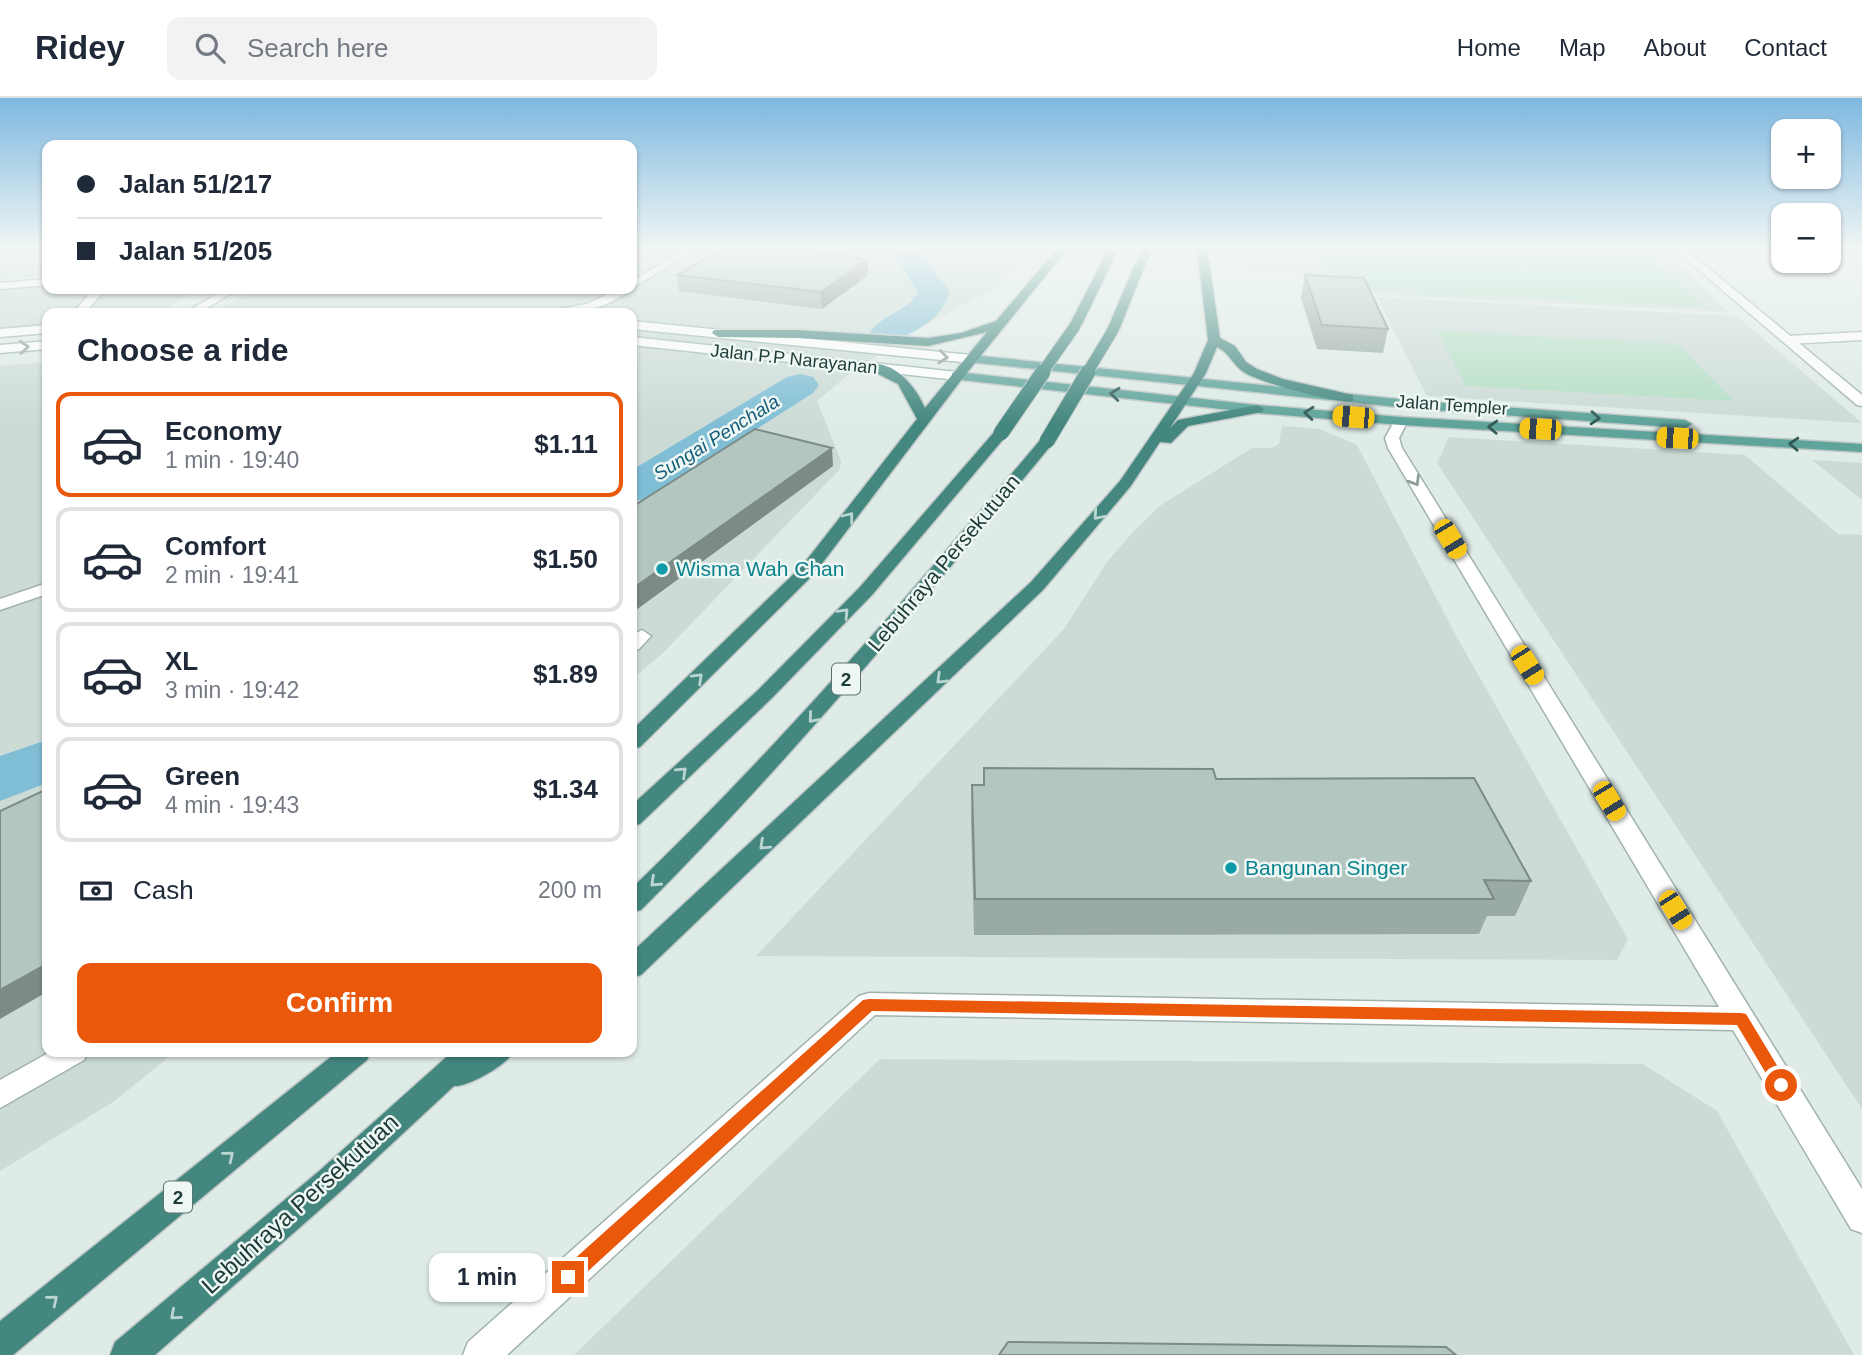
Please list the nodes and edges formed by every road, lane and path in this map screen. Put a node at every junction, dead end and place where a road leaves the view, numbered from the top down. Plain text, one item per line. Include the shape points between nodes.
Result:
1 (1014, 307) edge
2 (1085, 307) edge
3 (1123, 307) edge
4 (1210, 307) edge
5 (1747, 307) edge
6 (999, 324) junction
7 (637, 326) edge
8 (42, 329) edge
9 (0, 333) edge
10 (718, 334) junction
11 (1862, 336) edge
12 (1214, 340) junction
13 (1787, 340) junction
14 (637, 342) edge
15 (42, 345) edge
16 (0, 349) edge
17 (42, 357) edge
18 (971, 359) junction
19 (0, 361) edge
20 (874, 367) junction
21 (957, 376) junction
22 (1194, 383) junction
23 (1348, 398) junction
24 (1182, 401) junction
25 (1862, 402) edge
26 (1257, 409) junction
27 (924, 420) junction
28 (1401, 421) junction
29 (1862, 435) edge
30 (1862, 448) edge
31 (1125, 484) junction
32 (42, 590) edge
33 (0, 605) edge
34 (637, 737) edge
35 (637, 813) edge
36 (637, 898) edge
37 (637, 963) edge
38 (1741, 1019) junction
39 (65, 1057) edge
40 (351, 1057) edge
41 (465, 1057) edge
42 (490, 1057) edge
43 (428, 1091) junction
44 (0, 1095) edge
45 (1862, 1218) edge
46 (0, 1343) edge
47 (128, 1355) edge
48 (481, 1355) edge

1 - 6 highway
35 -> 2 highway, Lebuhraya Persekutuan / 2, bridge via 764,695 866,591 1000,433
3 -> 36 highway, Lebuhraya Persekutuan / 2, bridge via 1047,442 794,739
4 - 12 highway
5 - 13 street
6 - 10 highway via 928,342
6 - 18 highway
7 - 10 street, Jalan P.P Narayanan
8 - 9 street
10 -> 18 street, Jalan P.P Narayanan
11 - 13 street
12 - 22 highway
12 - 23 highway via 1231,349 1252,372
13 - 25 street
14 - 20 street, Jalan P.P Narayanan
16 -> 15 street
17 - 19 street
18 - 21 highway
18 - 22 main road, Jalan Templer
20 - 21 street, Jalan P.P Narayanan
20 - 27 highway via 903,381
24 -> 21 main road, Jalan Templer
21 - 27 highway
22 - 23 main road, Jalan Templer
22 - 24 highway
23 -> 29 main road, Jalan Templer
24 - 26 main road, Jalan Templer
24 - 31 highway
28 -> 26 main road, Jalan Templer
26 - 31 highway via 1183,423
34 -> 27 highway via 808,570
30 -> 28 main road, Jalan Templer
28 -> 38 street via 1392,438 1395,448
31 -> 37 highway via 1037,586
32 - 33 street
38 - 45 street
38 - 48 street via 869,1004
39 - 44 street
46 -> 40 highway, 2
41 - 43 highway, Lebuhraya Persekutuan
42 - 43 highway
43 -> 47 highway, Lebuhraya Persekutuan

